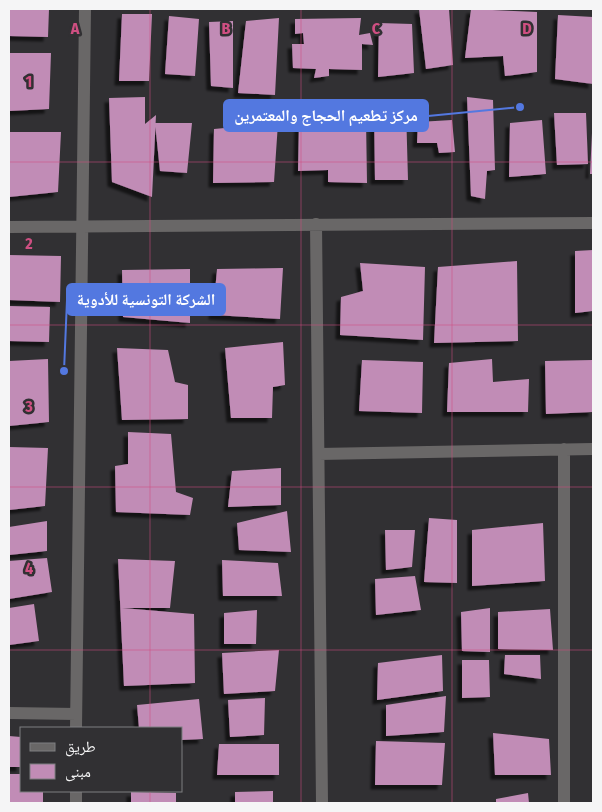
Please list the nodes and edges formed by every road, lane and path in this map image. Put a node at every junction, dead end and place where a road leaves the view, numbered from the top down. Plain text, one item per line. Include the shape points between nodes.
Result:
1 (85, 9) edge
2 (316, 224) junction
3 (593, 224) edge
4 (83, 225) junction
5 (9, 227) edge
6 (564, 449) junction
7 (593, 449) edge
8 (319, 454) junction
9 (9, 713) edge
10 (76, 714) junction
11 (76, 727) edge
12 (322, 803) edge
13 (564, 803) edge

1 - 4 street
2 - 3 street
2 - 4 street
2 - 8 street
4 - 5 street
4 - 10 street
6 - 7 street
6 - 8 street
6 - 13 street
8 - 12 street
9 - 10 street
10 - 11 street

